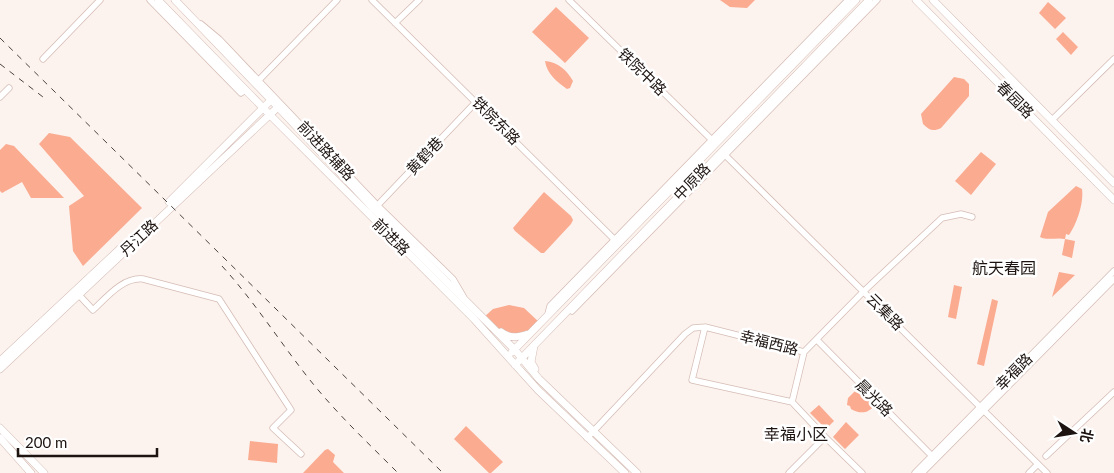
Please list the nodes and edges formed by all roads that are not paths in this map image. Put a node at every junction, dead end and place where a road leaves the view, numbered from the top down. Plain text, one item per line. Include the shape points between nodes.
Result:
1 (100, 0) edge
2 (150, 0) edge
3 (158, 0) edge
4 (337, 0) edge
5 (372, 0) edge
6 (419, 0) edge
7 (569, 0) edge
8 (848, 0) edge
9 (856, 0) edge
10 (869, 0) edge
11 (877, 0) edge
12 (916, 0) edge
13 (933, 0) edge
14 (179, 3) edge
15 (395, 23) junction
16 (43, 59) dead end
17 (1114, 59) edge
18 (257, 82) junction
19 (9, 88) dead end
20 (245, 90) junction
21 (2, 95) edge
22 (272, 100) junction
23 (476, 102) junction
24 (278, 107) junction
25 (264, 109) junction
26 (270, 115) junction
27 (1052, 120) junction
28 (714, 142) junction
29 (724, 154) junction
30 (1114, 183) edge
31 (1114, 200) edge
32 (375, 207) junction
33 (972, 217) dead end
34 (617, 242) junction
35 (1114, 271) edge
36 (1114, 279) edge
37 (864, 291) junction
38 (79, 295) junction
39 (490, 324) junction
40 (705, 327) junction
41 (531, 333) junction
42 (816, 340) junction
43 (534, 345) junction
44 (515, 350) junction
45 (804, 352) junction
46 (508, 357) junction
47 (522, 358) junction
48 (0, 361) edge
49 (515, 365) junction
50 (0, 369) edge
51 (539, 379) junction
52 (1114, 392) edge
53 (792, 402) junction
54 (982, 409) junction
55 (0, 428) edge
56 (594, 431) junction
57 (824, 437) junction
58 (0, 438) edge
59 (588, 438) junction
60 (301, 454) dead end
61 (932, 456) junction
62 (1046, 456) dead end
63 (1038, 464) junction
64 (31, 473) edge
65 (44, 473) edge
66 (625, 473) edge
67 (637, 473) edge
68 (789, 473) edge
69 (862, 473) edge
70 (915, 473) edge
71 (922, 473) edge
72 (1029, 473) edge
73 (1048, 473) edge

1 - 16 street
2 - 20 street via 241,93
3 - 20 main road, 前进路
4 - 18 street
5 - 15 street, 铁院东路
6 - 15 street
7 - 28 street, 铁院中路
8 - 28 street
9 - 28 main road, 中原路
10 - 29 main road, 中原路
11 - 29 street
12 - 31 main road, 春园路
13 - 27 main road, 春园路
14 - 18 main road, 前进路
15 - 23 street, 铁院东路
17 - 27 street
18 - 22 main road, 前进路
18 - 32 street, 前进路辅路
19 - 21 street
20 - 25 main road, 前进路
22 - 24 main road, 前进路
22 - 25 main road, 丹江路
23 - 32 street, 黄鹤巷
23 - 34 street, 铁院东路
24 - 26 main road, 丹江路
24 - 32 main road, 前进路
25 - 26 main road, 前进路
25 - 48 main road, 丹江路 via 161,211
26 - 38 main road, 丹江路
26 - 46 main road, 前进路
27 - 30 main road, 春园路
28 - 34 main road, 中原路
29 - 37 street, 云集路
29 - 43 main road, 中原路
32 - 39 main road, 前进路
33 - 37 street, 幸福西路 via 961,214 942,218
34 - 41 main road, 中原路
35 - 54 street, 幸福路
36 - 54 street, 幸福路
37 - 42 street, 幸福西路
37 - 54 street, 云集路
38 - 50 main road, 丹江路
38 - 60 street via 93,310 133,278 219,299 291,410 273,428
39 - 41 main road via 506,336
39 - 44 main road, 前进路
40 - 45 street, 幸福西路
40 - 53 street via 692,380
40 - 56 street via 693,328 685,334
41 - 44 main road, 中原路
42 - 45 street, 幸福西路
42 - 61 street, 晨光路
43 - 47 main road, 中原路
43 - 51 main road via 531,362
44 - 46 main road, 中原路
44 - 47 main road, 前进路
45 - 53 street
46 - 49 main road, 前进路
47 - 49 main road, 中原路
47 - 51 main road, 前进路
49 - 59 main road, 前进路
51 - 56 main road, 前进路
52 - 62 street
53 - 57 street
54 - 61 street, 幸福路
54 - 63 street, 云集路
54 - 71 street, 幸福路
55 - 65 main road
56 - 59 street
56 - 67 main road, 前进路
57 - 68 street
57 - 69 street
58 - 64 main road
59 - 66 main road, 前进路
61 - 70 street, 幸福路
63 - 72 street
63 - 73 street, 云集路

